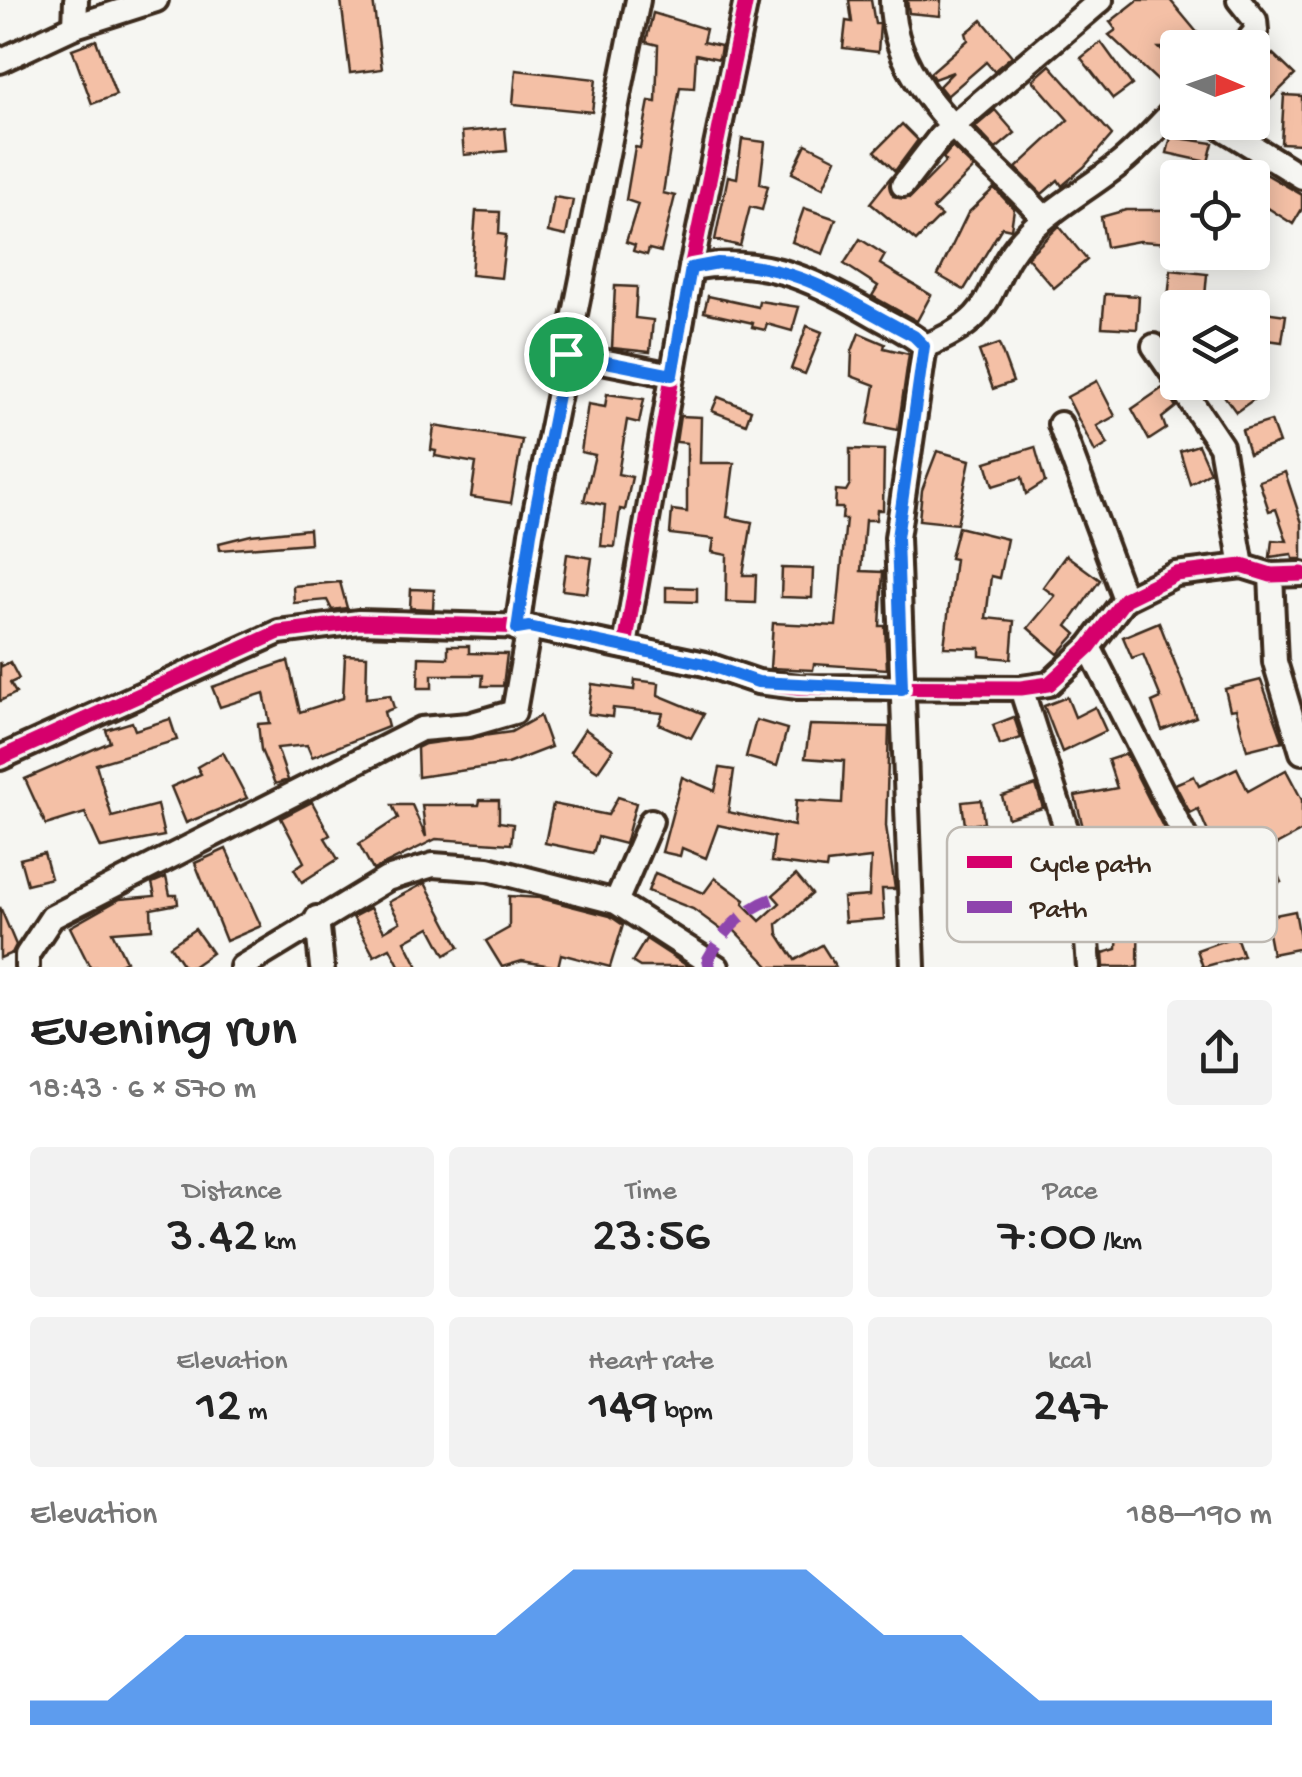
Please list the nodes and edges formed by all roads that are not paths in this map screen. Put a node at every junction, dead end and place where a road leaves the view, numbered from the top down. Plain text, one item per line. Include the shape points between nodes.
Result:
1 (76, 0) edge
2 (156, 0) edge
3 (638, 0) edge
4 (746, 0) edge
5 (892, 0) edge
6 (1101, 0) edge
7 (1240, 0) edge
8 (75, 26) junction
9 (1256, 30) edge
10 (0, 61) edge
11 (1160, 124) edge
12 (954, 126) junction
13 (1242, 140) edge
14 (1302, 178) edge
15 (903, 185) dead end
16 (1044, 218) junction
17 (691, 268) junction
18 (924, 346) junction
19 (1154, 346) dead end
20 (566, 354) junction
21 (1160, 355) edge
22 (672, 375) junction
23 (1190, 400) edge
24 (1060, 424) dead end
25 (1242, 566) junction
26 (1302, 574) edge
27 (1271, 575) junction
28 (1125, 599) junction
29 (523, 628) junction
30 (624, 646) junction
31 (1089, 647) junction
32 (1020, 688) junction
33 (902, 689) junction
34 (1302, 752) edge
35 (0, 758) edge
36 (650, 822) dead end
37 (1065, 827) edge
38 (1182, 827) edge
39 (616, 902) junction
40 (317, 918) junction
41 (1087, 942) edge
42 (27, 967) edge
43 (242, 967) edge
44 (322, 967) edge
45 (717, 967) edge
46 (913, 967) edge
47 (1089, 967) edge

1 - 8 street
2 - 8 street
3 - 20 street
4 - 17 street
5 - 12 street via 892,25 918,85
6 - 12 street
7 - 9 street
8 - 10 street
11 - 16 street via 1124,160
12 - 15 street
12 - 16 street
13 - 14 street
16 - 18 street via 1011,253 976,318
17 - 18 street via 750,264 792,272
17 - 22 street
18 - 33 street via 897,538
19 - 21 street
20 - 22 street
20 - 29 street via 531,533
22 - 30 street
23 - 25 street via 1221,446
24 - 28 street
25 - 27 street
25 - 28 street via 1176,574
26 - 27 street
27 - 34 street via 1275,662
28 - 31 street
29 - 30 street
29 - 35 street via 359,622 279,632
29 - 42 street via 514,712 422,729 52,917 27,955
30 - 33 street via 758,682
31 - 32 street via 1049,684
31 - 38 street
32 - 33 street
32 - 37 street
33 - 46 street
36 - 39 street
39 - 40 street via 488,869 433,865 387,879
39 - 45 street
40 - 43 street
40 - 44 street
41 - 47 street

